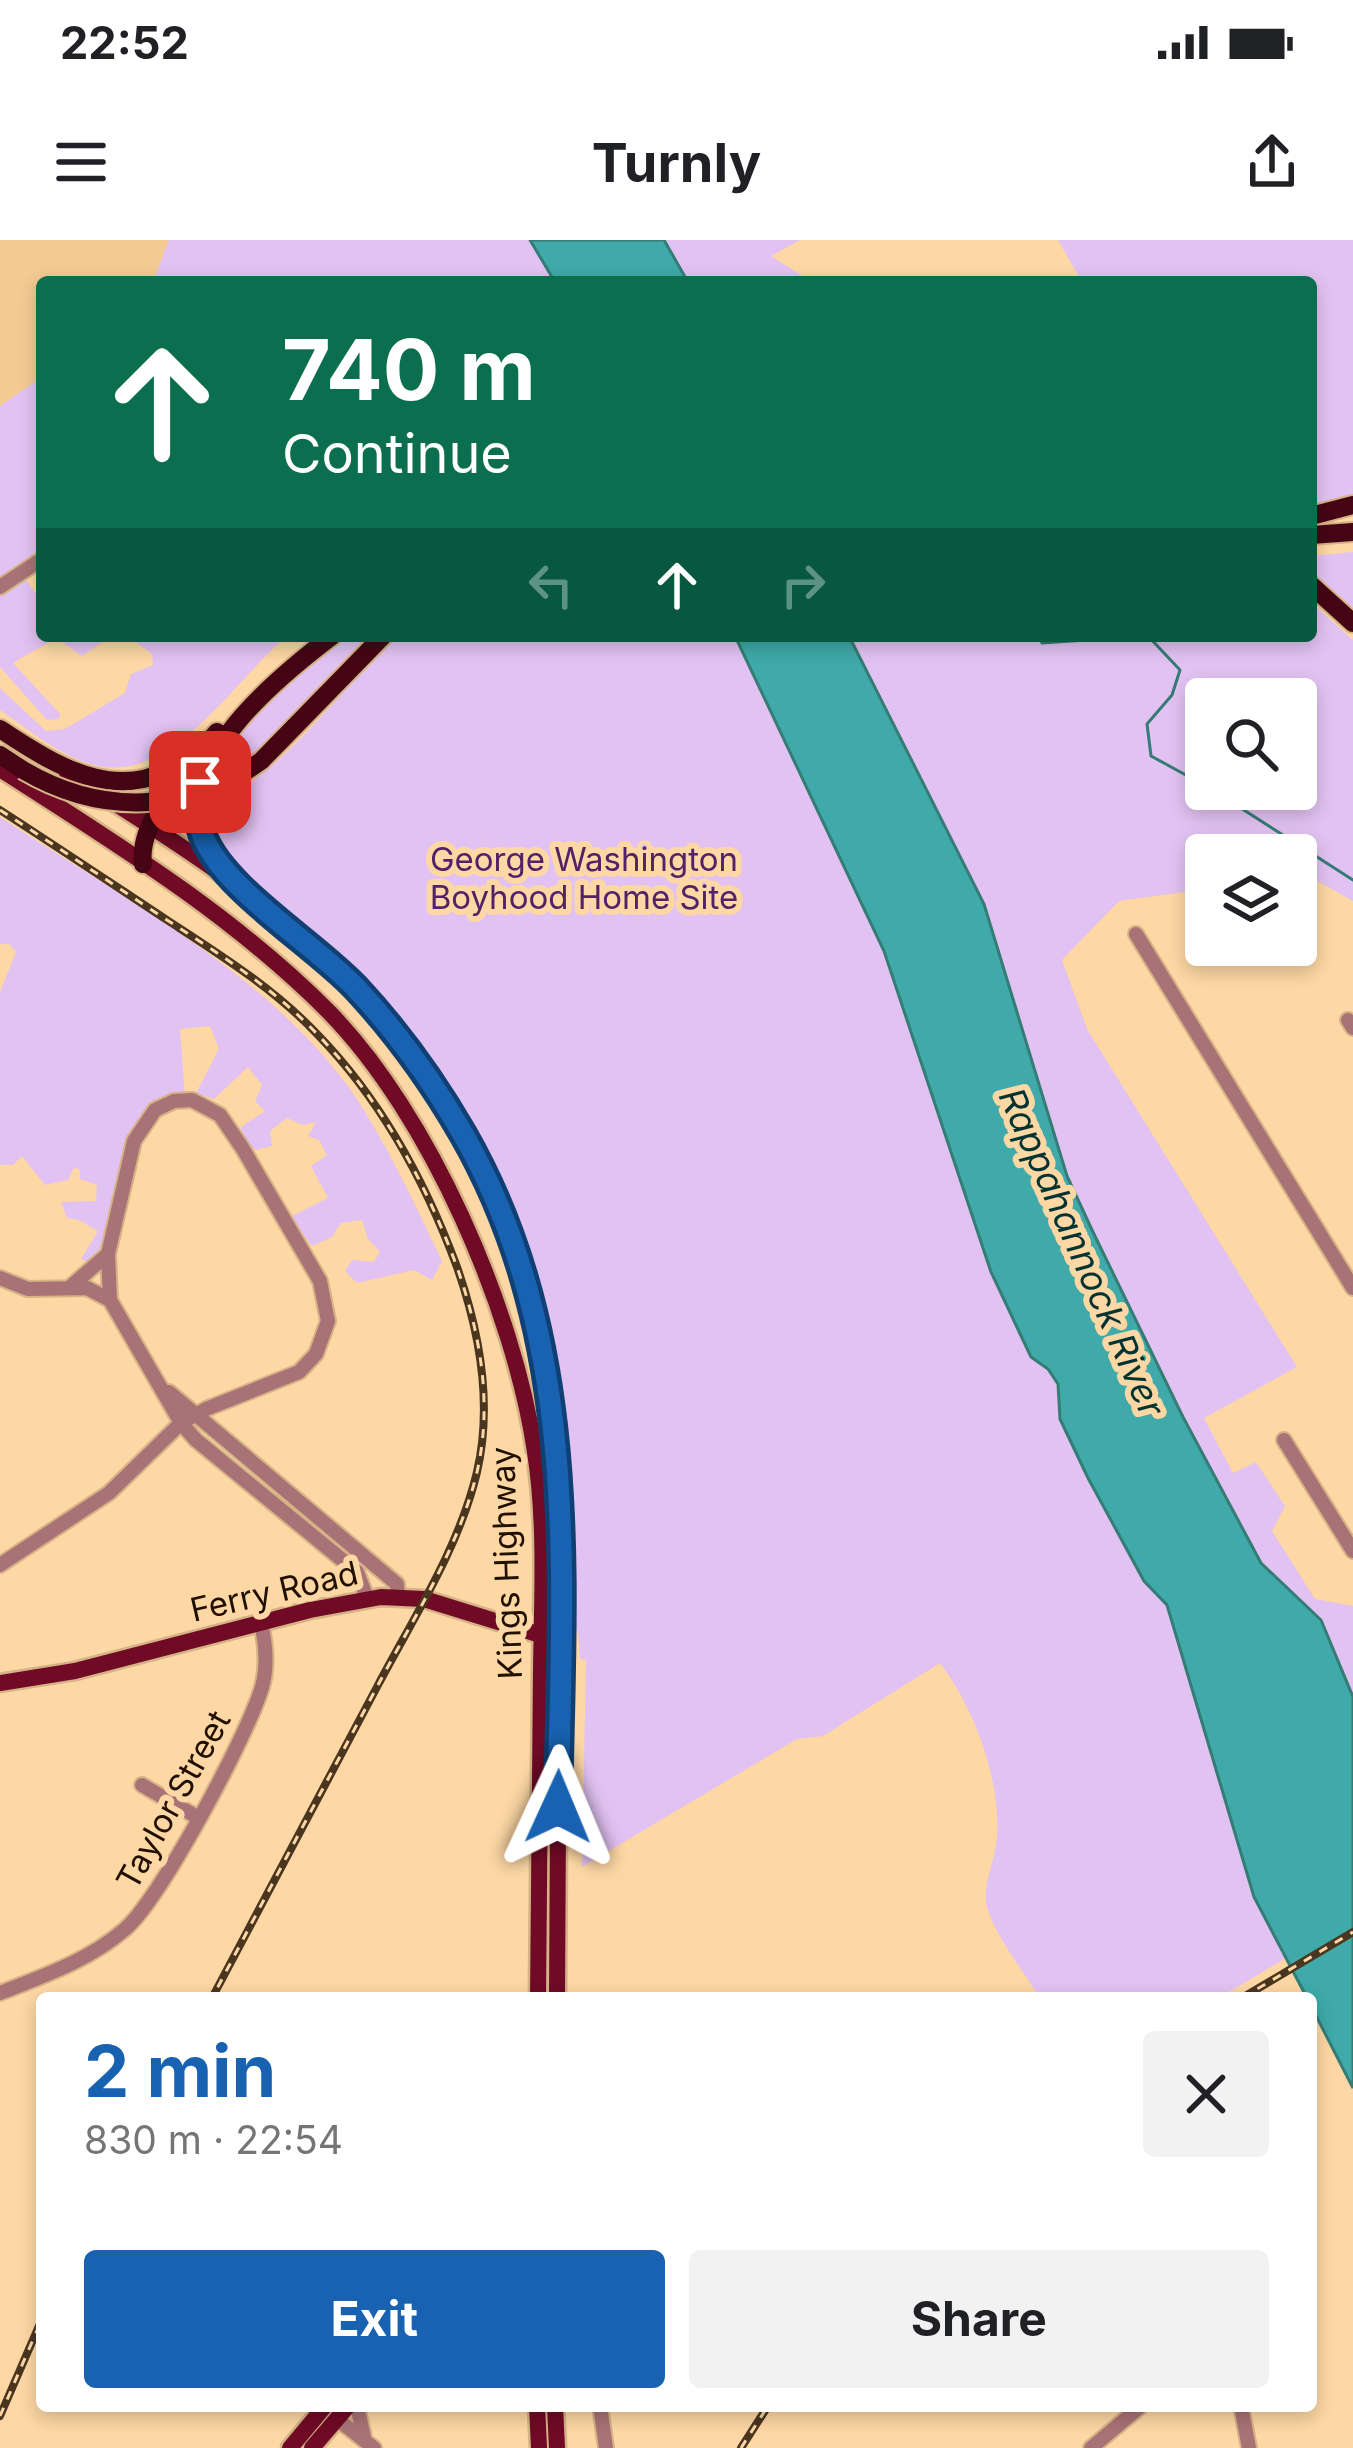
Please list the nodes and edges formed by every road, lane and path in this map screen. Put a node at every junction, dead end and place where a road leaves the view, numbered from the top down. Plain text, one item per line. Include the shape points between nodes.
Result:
1 (1353, 505) edge
2 (1317, 514) edge
3 (1353, 532) edge
4 (1317, 535) edge
5 (1353, 544) edge
6 (1317, 547) edge
7 (36, 563) edge
8 (0, 587) edge
9 (1317, 590) edge
10 (1353, 623) edge
11 (307, 642) edge
12 (325, 642) edge
13 (377, 642) edge
14 (0, 729) edge
15 (217, 731) junction
16 (26, 746) junction
17 (0, 755) edge
18 (0, 769) edge
19 (149, 826) junction
20 (143, 864) junction
21 (244, 892) junction
22 (1136, 934) dead end
23 (108, 1254) junction
24 (0, 1278) edge
25 (69, 1288) junction
26 (1353, 1288) edge
27 (110, 1300) junction
28 (187, 1419) junction
29 (1284, 1440) dead end
30 (1353, 1551) edge
31 (0, 1565) edge
32 (398, 1596) junction
33 (367, 1598) junction
34 (261, 1623) junction
35 (550, 1638) junction
36 (0, 1683) edge
37 (142, 1785) dead end
38 (197, 1817) junction
39 (538, 1992) edge
40 (557, 1992) edge
41 (0, 1993) edge
42 (333, 2412) edge
43 (335, 2412) edge
44 (340, 2412) edge
45 (359, 2412) edge
46 (537, 2412) edge
47 (555, 2412) edge
48 (601, 2412) edge
49 (1134, 2412) edge
50 (1242, 2412) edge
51 (369, 2442) edge
52 (290, 2448) edge
53 (312, 2448) edge
54 (539, 2448) edge
55 (557, 2448) edge
56 (606, 2448) edge
57 (1091, 2448) edge
58 (1249, 2448) edge

1 - 2 highway
3 - 4 highway
5 - 6 highway
7 - 8 street
9 - 10 highway
11 - 15 highway
12 - 21 highway via 246,715 203,774 204,840
13 - 17 highway, bridge via 261,761 210,790 148,803 86,798
14 - 16 highway, Kings Highway
15 - 16 highway via 170,770 133,783 91,776
15 - 19 highway
16 - 19 main road, Kings Highway
18 - 20 main road, Kings Highway
19 - 20 highway
19 - 21 main road, Kings Highway
20 - 35 main road, Kings Highway via 261,949 333,1016 428,1151 493,1298 530,1421
21 - 35 main road, Kings Highway via 321,954 385,1021 463,1133 508,1227 551,1388 560,1504
22 - 26 street
23 - 25 street
23 - 27 street
23 - 28 street via 140,1129 174,1101 213,1108 320,1281 328,1322 299,1372
24 - 25 street via 28,1289
25 - 27 street
27 - 28 street
28 - 31 street via 109,1493
28 - 32 street via 397,1584
28 - 33 street via 205,1448 357,1572
29 - 30 street
32 - 33 main road, Ferry Road
32 - 35 main road, Ferry Road
33 - 34 main road, Ferry Road
34 - 36 main road, Ferry Road
34 - 38 street, Taylor Street via 262,1688
35 - 39 main road, Kings Highway
35 - 40 main road, Kings Highway
37 - 38 street
38 - 41 street, Taylor Street via 154,1897 127,1928 69,1966
42 - 52 main road
43 - 53 main road
44 - 51 street
45 - 51 street
46 - 54 main road
47 - 55 main road
48 - 56 street
49 - 57 street
50 - 58 street

